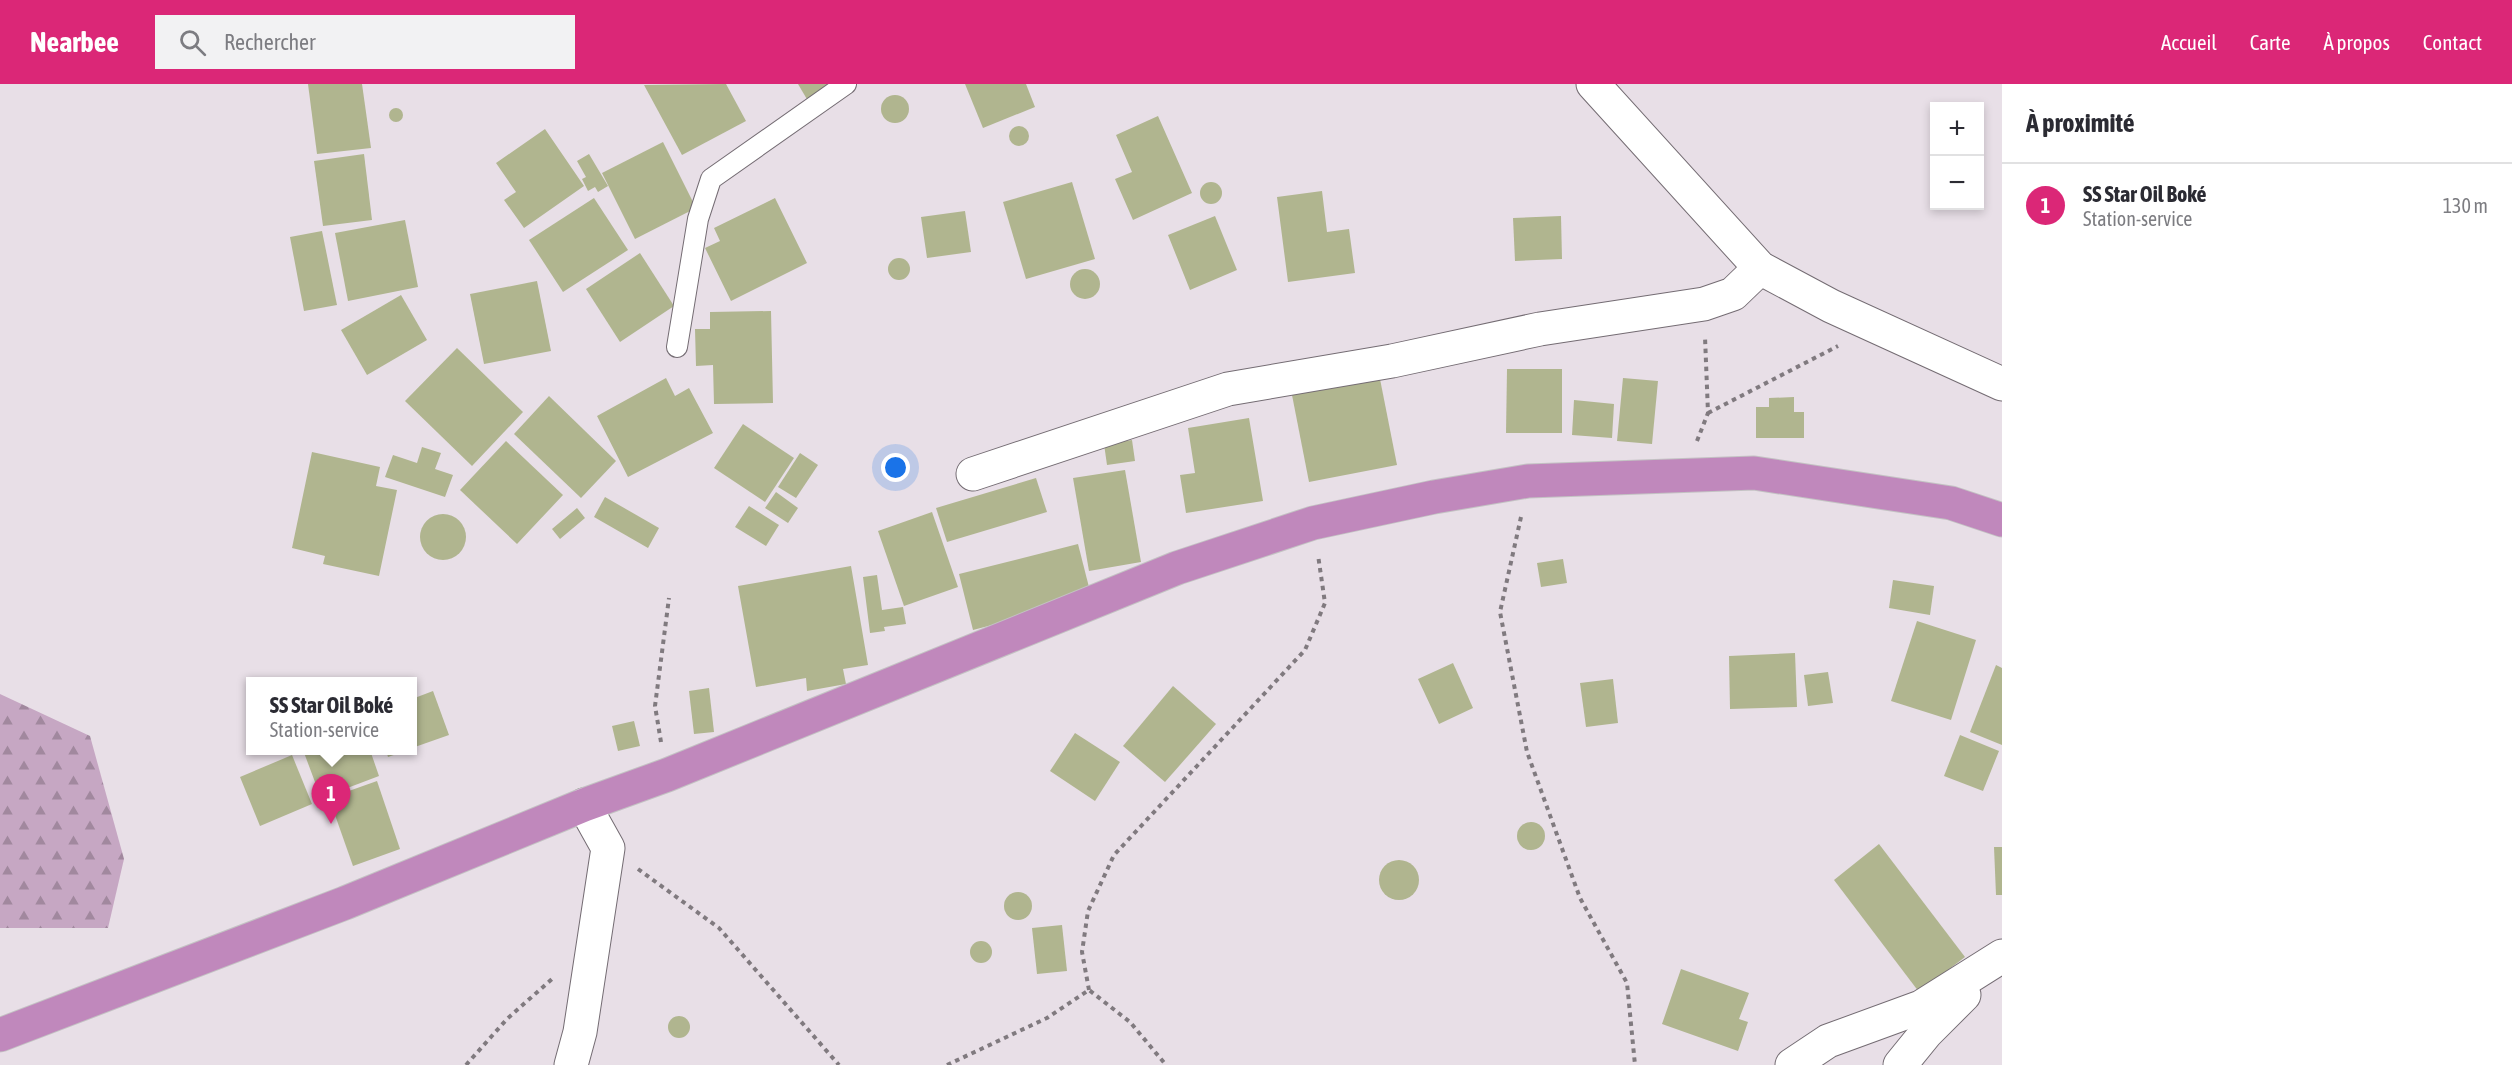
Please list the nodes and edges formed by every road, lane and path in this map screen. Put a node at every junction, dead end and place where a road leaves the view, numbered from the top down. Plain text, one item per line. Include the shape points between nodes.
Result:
1 (846, 84) edge
2 (1593, 84) edge
3 (1760, 268) junction
4 (1704, 304) junction
5 (1876, 326) junction
6 (677, 347) dead end
7 (2002, 384) edge
8 (1708, 413) junction
9 (973, 474) dead end
10 (1682, 474) junction
11 (1528, 481) junction
12 (2002, 520) edge
13 (1313, 523) junction
14 (669, 598) dead end
15 (667, 775) junction
16 (584, 805) junction
17 (608, 848) junction
18 (591, 949) junction
19 (2002, 957) edge
20 (1089, 990) junction
21 (0, 1035) edge
22 (466, 1065) edge
23 (571, 1065) edge
24 (839, 1065) edge
25 (947, 1065) edge
26 (1166, 1065) edge
27 (1635, 1065) edge
28 (1792, 1065) edge
29 (1900, 1065) edge

1 - 6 lane via 711,179 698,219
2 - 3 street
3 - 4 street via 1733,294
3 - 5 street
4 - 8 path
4 - 9 street via 1540,329 1392,361 1228,389
5 - 7 street
5 - 8 path
8 - 10 path
10 - 11 highway
10 - 12 highway via 1754,473 1853,486 1951,503
11 - 13 highway
11 - 27 path via 1500,612 1502,624 1527,752 1580,898 1627,983
13 - 15 highway via 1177,568
13 - 20 path via 1324,603 1305,650 1114,855 1088,911 1082,952
14 - 15 path via 655,706
15 - 16 highway
16 - 17 street
16 - 21 highway via 345,903
17 - 18 street
17 - 24 path via 719,928
18 - 22 path via 507,1019
18 - 23 street via 580,1032
19 - 28 street via 1921,1007 1828,1041
19 - 29 street via 1926,1033
20 - 25 path via 1047,1018
20 - 26 path via 1130,1022

